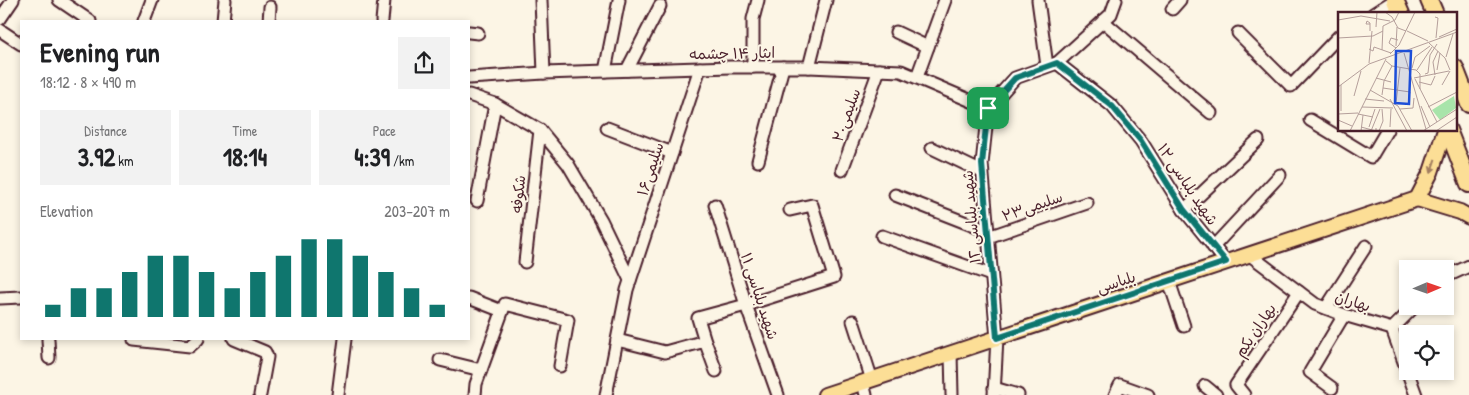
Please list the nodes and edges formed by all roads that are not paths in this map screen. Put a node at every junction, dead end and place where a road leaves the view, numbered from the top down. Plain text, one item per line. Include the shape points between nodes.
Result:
1 (13, 0) edge
2 (59, 0) edge
3 (152, 0) edge
4 (225, 0) edge
5 (381, 0) edge
6 (541, 0) edge
7 (619, 0) edge
8 (758, 0) edge
9 (826, 0) edge
10 (945, 0) edge
11 (1038, 0) edge
12 (1116, 0) edge
13 (1396, 0) edge
14 (660, 6) dead end
15 (270, 8) dead end
16 (1376, 12) edge
17 (1400, 12) edge
18 (0, 19) edge
19 (89, 20) edge
20 (144, 20) edge
21 (223, 20) edge
22 (268, 20) edge
23 (382, 20) edge
24 (1103, 21) junction
25 (0, 30) edge
26 (896, 32) dead end
27 (1238, 33) dead end
28 (1338, 37) edge
29 (20, 43) edge
30 (928, 47) junction
31 (1052, 65) junction
32 (753, 67) junction
33 (782, 67) junction
34 (810, 67) junction
35 (700, 68) junction
36 (627, 70) junction
37 (879, 70) junction
38 (605, 71) junction
39 (1456, 71) edge
40 (544, 73) junction
41 (470, 78) edge
42 (917, 78) junction
43 (470, 95) edge
44 (495, 104) junction
45 (1469, 104) edge
46 (988, 108) junction
47 (1211, 114) dead end
48 (1310, 120) dead end
49 (607, 128) dead end
50 (540, 130) junction
51 (1386, 131) edge
52 (1446, 131) edge
53 (1446, 131) edge
54 (1258, 140) dead end
55 (932, 148) dead end
56 (672, 153) junction
57 (758, 161) dead end
58 (842, 170) dead end
59 (982, 172) junction
60 (1280, 175) dead end
61 (1469, 184) edge
62 (895, 195) dead end
63 (1417, 199) junction
64 (477, 201) dead end
65 (1086, 203) dead end
66 (715, 206) dead end
67 (790, 210) dead end
68 (1184, 210) junction
69 (1469, 217) edge
70 (988, 234) junction
71 (882, 236) dead end
72 (1366, 246) dead end
73 (1213, 247) junction
74 (1250, 255) junction
75 (525, 262) dead end
76 (1226, 262) junction
77 (1469, 266) edge
78 (1454, 273) edge
79 (991, 275) junction
80 (630, 280) junction
81 (1169, 282) junction
82 (1299, 292) junction
83 (20, 297) edge
84 (0, 298) edge
85 (470, 298) edge
86 (746, 305) junction
87 (1326, 308) junction
88 (502, 311) junction
89 (1344, 315) junction
90 (1406, 315) edge
91 (853, 321) dead end
92 (1184, 326) dead end
93 (1392, 329) junction
94 (997, 338) junction
95 (48, 340) edge
96 (134, 340) edge
97 (197, 340) edge
98 (236, 340) edge
99 (345, 340) edge
100 (617, 340) junction
101 (705, 341) junction
102 (951, 354) junction
103 (49, 358) dead end
104 (440, 360) dead end
105 (560, 366) dead end
106 (481, 370) junction
107 (716, 371) dead end
108 (867, 386) edge
109 (1205, 386) dead end
110 (1332, 388) dead end
111 (1233, 390) edge
112 (994, 392) edge
113 (260, 395) edge
114 (338, 395) edge
115 (475, 395) edge
116 (606, 395) edge
117 (778, 395) edge
118 (825, 395) edge
119 (952, 395) edge
120 (1018, 395) edge
121 (1115, 395) edge
122 (1148, 395) edge
123 (1216, 395) edge
124 (1244, 395) edge
125 (1416, 395) edge

1 - 18 street
2 - 19 street
3 - 20 street
4 - 21 street
5 - 23 street
6 - 40 street
7 - 38 street
8 - 32 street via 753,19
9 - 34 street
10 - 30 street
11 - 31 street
12 - 24 street via 1111,14
13 - 16 street
13 - 17 highway
14 - 36 street
15 - 22 street
24 - 31 street
24 - 47 street
25 - 29 street
26 - 30 street
27 - 28 street via 1291,86
30 - 42 street
31 - 46 street via 1015,78
31 - 68 street, شهید بلباسی ١٣ via 1112,106 1141,141
32 - 33 street, ایثار ۱۴ چشمه
32 - 35 street, ایثار ۱۴ چشمه
33 - 34 street, ایثار ۱۴ چشمه
33 - 57 street
34 - 37 street, ایثار ۱۴ چشمه
35 - 36 street, ایثار ۱۴ چشمه
35 - 56 street, سلیمی۱۶
36 - 38 street, ایثار ۱۴ چشمه
37 - 42 street, ایثار ۱۴ چشمه via 901,71
37 - 58 street, سلیمی۲۰
38 - 40 street, ایثار ۱۴ چشمه
39 - 45 highway
40 - 41 street, ایثار ۱۴ چشمه
42 - 46 street, ایثار ۱۴ چشمه
43 - 44 street
44 - 50 street
44 - 64 street
46 - 59 street, شهید بلباسی ١٢
48 - 51 street via 1372,157
49 - 56 street
50 - 75 street, شکوفه
50 - 80 street via 568,164 601,220
52 - 61 highway
53 -> 63 main road
54 - 68 street
55 - 59 street
56 - 80 street, سلیمی۱۶
59 - 70 street, شهید بلباسی ١٢
60 - 73 street
62 - 70 street
63 - 69 main road
63 - 74 main road, بلباسی
65 - 70 street, سلیمی۲۳
66 - 86 street, شهید بلباسی ١١
67 - 86 street via 812,205 834,277
68 - 73 street, شهید بلباسی ١٣
70 - 79 street, شهید بلباسی ١٢
71 - 79 street
72 - 87 street
73 - 76 street, شهید بلباسی ١٣
74 - 76 main road, بلباسی
74 - 82 street, بهاران
76 - 81 main road, بلباسی
77 - 78 street
79 - 94 street, شهید بلباسی ١٢
80 - 100 street, سلیمی۱۶
81 - 92 street
81 - 94 main road, بلباسی
82 - 87 street, بهاران
82 - 111 street, بهاران یکم
83 - 84 street
85 - 88 street
86 - 101 street via 698,318
86 - 117 street, شهید بلباسی ١١
87 - 89 street, بهاران
88 - 105 street via 505,304 568,320
88 - 106 street
89 - 93 street, بهاران
89 - 110 street via 1310,372
90 - 93 street
91 - 108 street
93 - 125 street
94 - 102 main road, بلباسی
94 - 112 street, شهید بلباسی ١٢
95 - 103 street
96 - 97 street via 190,346
98 - 113 street via 265,352 267,357
99 - 114 street
100 - 101 street via 665,352
100 - 116 street, سلیمی۱۶
101 - 107 street
102 - 108 main road, بلباسی
102 - 119 street
104 - 106 street
106 - 115 street
108 - 118 main road, بلباسی
109 - 123 street
111 - 124 street, بهاران یکم
112 - 120 street
121 - 122 street via 1120,385

